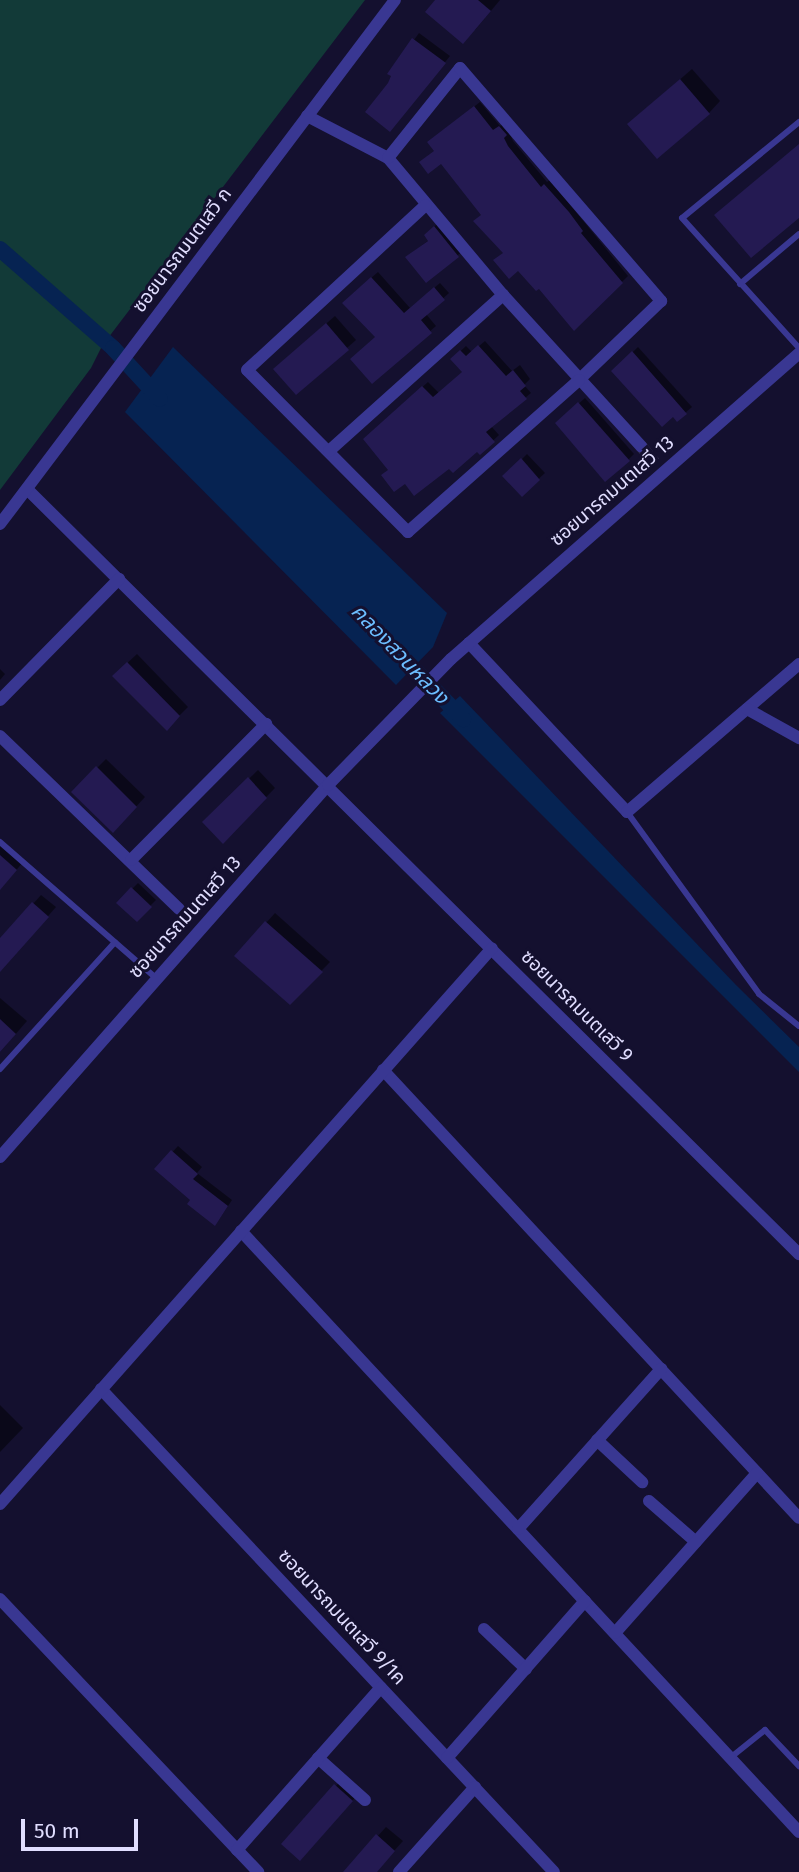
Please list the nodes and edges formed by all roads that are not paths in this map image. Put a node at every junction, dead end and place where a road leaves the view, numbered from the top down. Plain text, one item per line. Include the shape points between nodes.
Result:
1 (395, 0) edge
2 (307, 116) junction
3 (799, 122) edge
4 (388, 158) junction
5 (426, 205) junction
6 (799, 234) edge
7 (740, 284) junction
8 (503, 295) junction
9 (799, 350) edge
10 (579, 380) junction
11 (641, 446) tunnel mouth
12 (329, 451) junction
13 (654, 462) tunnel mouth
14 (663, 472) junction
15 (27, 489) junction
16 (0, 524) edge
17 (119, 579) junction
18 (469, 643) junction
19 (799, 664) edge
20 (0, 700) edge
21 (747, 709) junction
22 (267, 724) junction
23 (0, 736) edge
24 (799, 738) edge
25 (328, 785) junction
26 (627, 812) junction
27 (0, 842) edge
28 (131, 860) junction
29 (179, 909) dead end
30 (115, 942) junction
31 (492, 948) junction
32 (156, 978) junction
33 (799, 1026) edge
34 (0, 1069) edge
35 (383, 1070) junction
36 (0, 1157) edge
37 (241, 1231) junction
38 (799, 1254) edge
39 (661, 1369) junction
40 (101, 1389) junction
41 (597, 1440) junction
42 (757, 1473) junction
43 (642, 1482) dead end
44 (649, 1501) dead end
45 (0, 1504) edge
46 (799, 1518) edge
47 (518, 1529) junction
48 (696, 1542) junction
49 (0, 1598) edge
50 (585, 1601) junction
51 (484, 1629) dead end
52 (615, 1633) junction
53 (526, 1669) junction
54 (381, 1687) junction
55 (318, 1758) junction
56 (447, 1758) junction
57 (730, 1758) junction
58 (799, 1766) edge
59 (475, 1787) junction
60 (365, 1800) dead end
61 (799, 1832) edge
62 (237, 1850) junction
63 (258, 1872) edge
64 (399, 1872) edge
65 (554, 1872) edge

1 - 2 street, ซอยนารถมนตเสวี ก
2 - 4 street
2 - 15 street, ซอยนารถมนตเสวี ก
3 - 7 lane via 682,218
4 - 5 street
4 - 10 street via 460,68 661,301
5 - 8 street
5 - 12 street via 247,370
6 - 7 lane
7 - 9 lane
8 - 10 street
8 - 12 street
9 - 14 street, ซอยนารถมนตเสวี 13
10 - 11 street
10 - 12 street via 408,532
13 - 14 street
14 - 18 street, ซอยนารถมนตเสวี 13
15 - 16 street, ซอยนารถมนตเสวี ก
15 - 17 street, ซอยนารถมนตเสวี 9
17 - 20 street
17 - 22 street, ซอยนารถมนตเสวี 9
18 - 25 street, ซอยนารถมนตเสวี 13
18 - 26 street
19 - 21 street
21 - 24 street
21 - 26 street
22 - 25 street, ซอยนารถมนตเสวี 9
22 - 28 street
23 - 28 street
25 - 31 street, ซอยนารถมนตเสวี 9
25 - 32 street, ซอยนารถมนตเสวี 13
26 - 33 lane via 759,994
27 - 30 lane
28 - 29 street
30 - 32 lane
30 - 34 lane
31 - 35 street
31 - 38 street, ซอยนารถมนตเสวี 9
32 - 36 street, ซอยนารถมนตเสวี 13
35 - 37 street
35 - 39 street
37 - 40 street
37 - 47 street
39 - 41 street
39 - 42 street
40 - 45 street
40 - 54 street, ซอยนารถมนตเสวี 9/1ค
41 - 43 street
41 - 47 street
42 - 46 street
42 - 48 street
44 - 48 street
47 - 50 street
48 - 52 street
49 - 62 street
50 - 52 street
50 - 53 street
51 - 53 street
52 - 57 street
53 - 56 street
54 - 55 street
54 - 56 street, ซอยนารถมนตเสวี 9/1ค
55 - 60 street
55 - 62 street
56 - 59 street, ซอยนารถมนตเสวี 9/1ค
57 - 58 lane via 765,1730
57 - 61 street
59 - 64 street
59 - 65 street, ซอยนารถมนตเสวี 9/1ค
62 - 63 street

